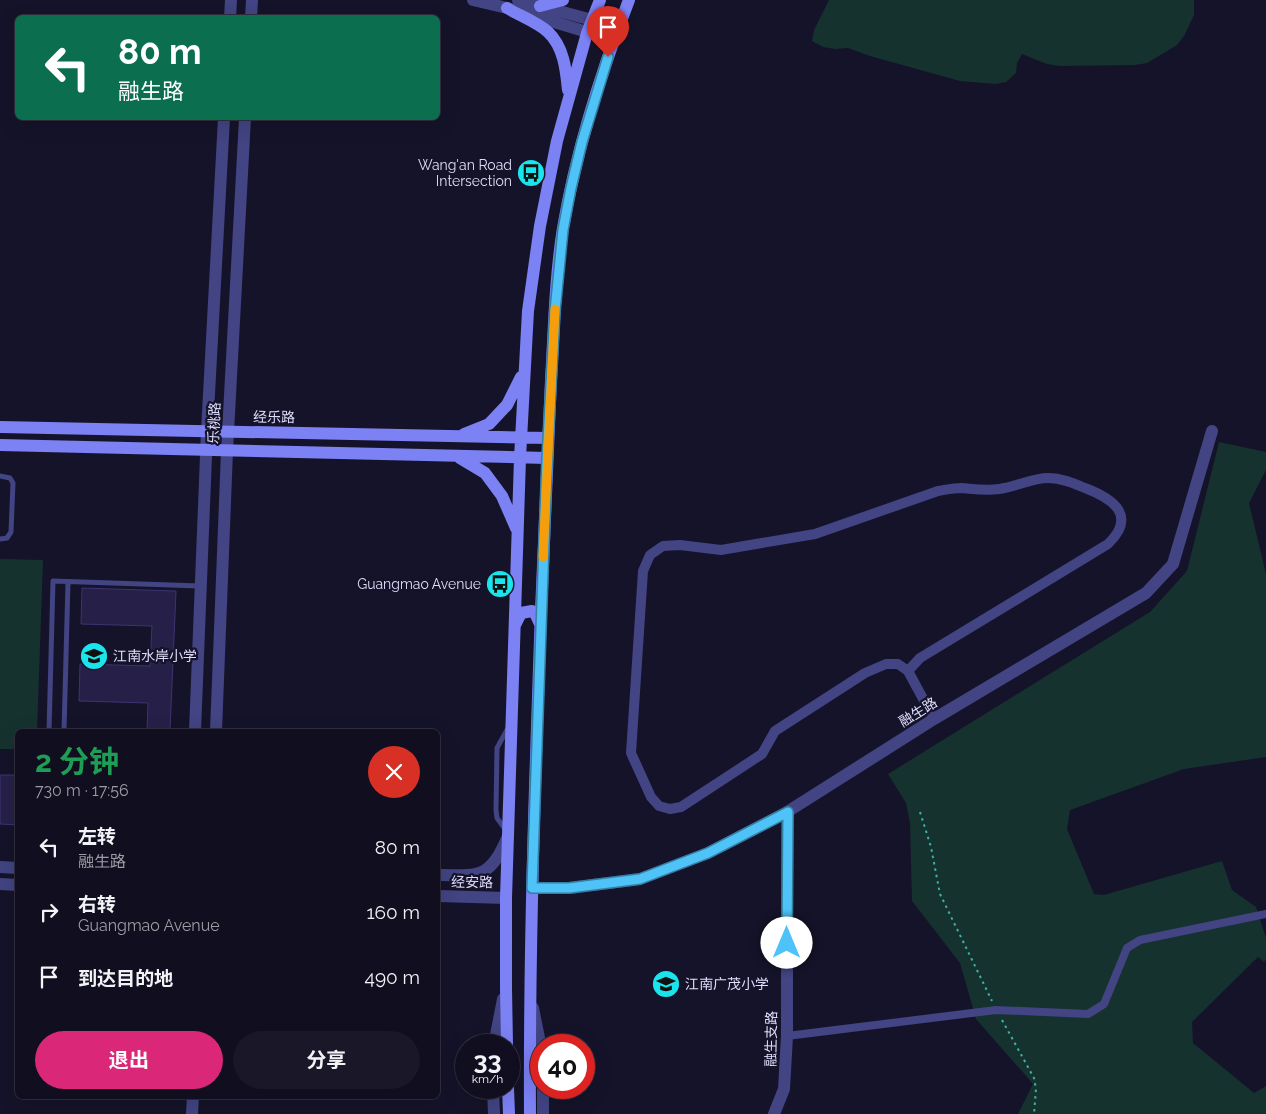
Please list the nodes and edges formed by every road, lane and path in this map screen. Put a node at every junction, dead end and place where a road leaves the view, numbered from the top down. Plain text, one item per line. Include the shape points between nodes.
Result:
1 (231, 0) edge
2 (252, 0) edge
3 (473, 0) edge
4 (518, 0) edge
5 (563, 0) edge
6 (600, 0) edge
7 (629, 0) edge
8 (540, 6) junction
9 (507, 8) junction
10 (230, 15) edge
11 (251, 15) edge
12 (592, 20) junction
13 (618, 27) junction
14 (587, 33) junction
15 (614, 40) junction
16 (569, 98) junction
17 (224, 120) edge
18 (245, 120) edge
19 (524, 372) junction
20 (0, 427) edge
21 (207, 431) junction
22 (228, 431) junction
23 (1212, 432) dead end
24 (458, 436) junction
25 (521, 438) junction
26 (548, 438) junction
27 (0, 445) edge
28 (206, 451) junction
29 (227, 451) junction
30 (458, 456) junction
31 (520, 458) junction
32 (547, 458) junction
33 (0, 476) edge
34 (518, 532) junction
35 (0, 539) edge
36 (68, 582) junction
37 (201, 586) junction
38 (515, 625) junction
39 (541, 626) junction
40 (908, 671) junction
41 (934, 719) junction
42 (48, 729) edge
43 (64, 729) edge
44 (195, 729) edge
45 (216, 729) edge
46 (788, 812) junction
47 (920, 812) dead end
48 (508, 833) junction
49 (0, 867) edge
50 (15, 868) edge
51 (440, 875) edge
52 (0, 884) edge
53 (15, 885) edge
54 (532, 888) junction
55 (440, 896) edge
56 (506, 898) junction
57 (1266, 914) edge
58 (506, 989) junction
59 (529, 991) junction
60 (996, 1010) junction
61 (496, 1034) edge
62 (507, 1034) edge
63 (538, 1034) edge
64 (787, 1036) junction
65 (192, 1099) edge
66 (493, 1099) edge
67 (508, 1099) edge
68 (543, 1099) edge
69 (192, 1114) edge
70 (494, 1114) edge
71 (509, 1114) edge
72 (530, 1114) edge
73 (543, 1114) edge
74 (774, 1114) edge
75 (1034, 1114) edge

1 - 10 street
2 - 11 street
3 - 9 street
4 - 8 street
5 - 8 main road
6 - 12 main road
7 - 13 main road
8 - 12 street
9 - 14 street
9 - 16 main road via 547,31 556,42 562,56
12 - 13 street
12 - 14 main road
13 - 15 main road
14 - 15 street
14 - 16 main road
15 - 26 main road via 582,142 563,230
16 - 19 main road via 540,226 528,311
17 - 21 street, 乐桃路
18 - 22 street, 乐桃路
19 - 24 main road via 507,405 489,424
19 - 25 main road
20 - 21 main road, 经乐路
21 - 22 main road, 经乐路
21 - 28 street, 乐桃路
22 - 24 main road, 经乐路
22 - 29 street, 乐桃路
23 - 41 street, 融生路 via 1173,564 1146,593
24 - 25 main road, 经乐路
25 - 26 main road, 经乐路
25 - 31 main road
26 - 32 main road
27 - 28 main road
28 - 29 main road
28 - 37 street, 乐桃路
29 - 30 main road
29 - 45 street, 乐桃路
30 - 31 main road
30 - 34 main road via 485,473 502,496
31 - 32 main road
31 - 34 main road
32 - 39 main road
33 - 35 lane via 10,478 13,483 11,532 7,538
34 - 38 main road
36 - 37 lane
36 - 42 lane via 53,581
36 - 43 lane
37 - 44 street, 乐桃路
38 - 39 main road via 521,613 532,611
38 - 48 main road
39 - 54 main road
40 - 40 street via 898,664 886,664 865,673 774,731 762,754 680,807 659,806 651,797 631,754 643,571 650,556 662,546 722,550 815,534 938,492 959,488 1000,489 1047,478 1067,480 1113,501 1120,510 1122,521 1118,534 1108,544 920,658
40 - 41 street
41 - 46 street, 融生路
46 - 54 street, 融生路 via 708,853 640,879 569,888
46 - 64 street, 融生支路
47 - 60 path via 931,846 940,894
48 - 51 street, 经安路 via 500,855 486,870 466,876
48 - 56 main road
49 - 50 street
52 - 53 street
54 - 59 main road
55 - 56 street, 经安路
56 - 58 main road
57 - 60 street via 1140,940 1127,948 1104,1004 1088,1014
58 - 61 street
58 - 62 main road
59 - 63 street
59 - 72 main road
60 - 64 street
60 - 75 path via 1034,1078
64 - 74 street, 融生支路 via 784,1088
65 - 69 street
66 - 70 street
67 - 71 main road
68 - 73 street

